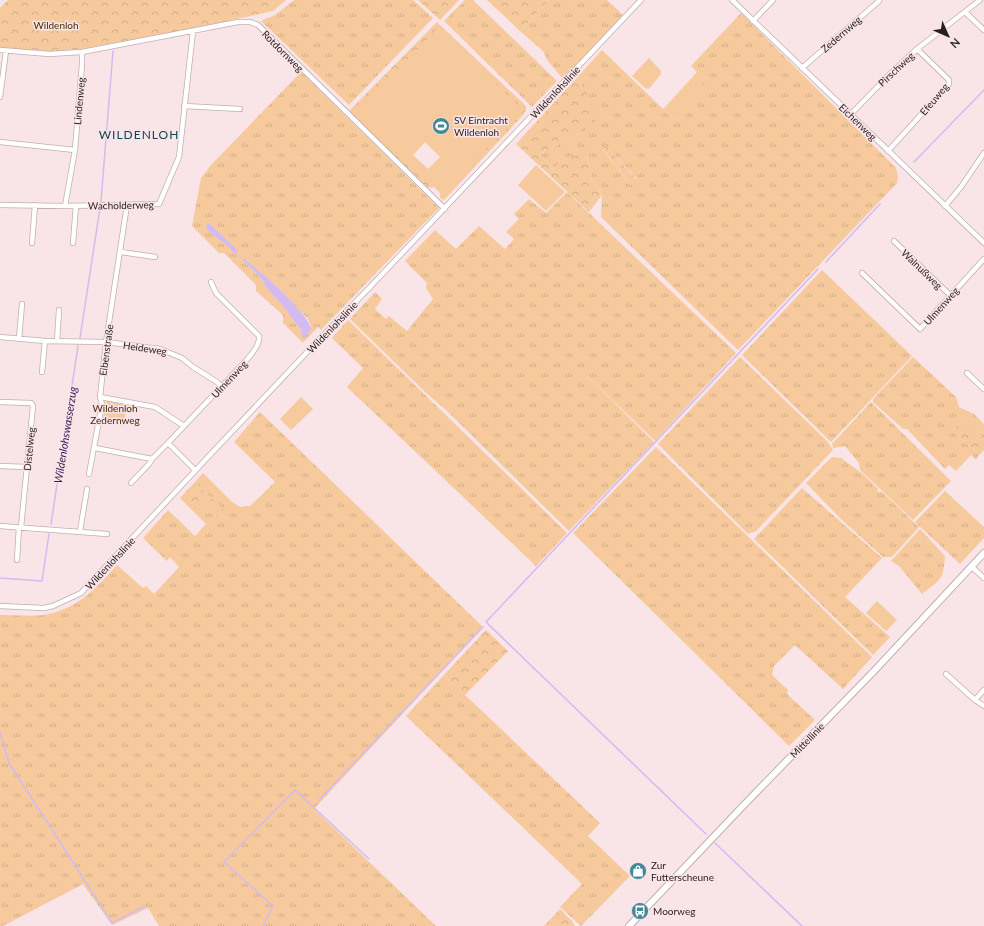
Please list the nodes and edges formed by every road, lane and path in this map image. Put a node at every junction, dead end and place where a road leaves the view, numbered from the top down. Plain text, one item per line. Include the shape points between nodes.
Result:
1 (641, 0) edge
2 (732, 0) edge
3 (773, 0) edge
4 (980, 0) edge
5 (879, 1) edge
6 (965, 12) junction
7 (753, 21) junction
8 (984, 30) edge
9 (193, 31) junction
10 (917, 49) junction
11 (0, 50) edge
12 (6, 51) junction
13 (82, 52) junction
14 (802, 68) junction
15 (0, 97) edge
16 (184, 106) junction
17 (240, 109) dead end
18 (850, 115) junction
19 (0, 142) edge
20 (75, 150) junction
21 (888, 151) junction
22 (984, 153) edge
23 (0, 205) edge
24 (127, 205) junction
25 (35, 206) junction
26 (64, 206) junction
27 (76, 206) junction
28 (945, 206) junction
29 (445, 209) junction
30 (894, 241) dead end
31 (32, 243) dead end
32 (73, 243) dead end
33 (984, 243) edge
34 (121, 252) junction
35 (155, 257) dead end
36 (984, 259) edge
37 (862, 274) dead end
38 (211, 282) dead end
39 (951, 296) junction
40 (22, 304) dead end
41 (59, 310) dead end
42 (0, 337) edge
43 (19, 339) junction
44 (45, 341) junction
45 (57, 341) junction
46 (106, 342) junction
47 (42, 372) dead end
48 (967, 373) dead end
49 (222, 387) junction
50 (984, 389) edge
51 (100, 397) junction
52 (0, 402) edge
53 (184, 426) junction
54 (168, 443) junction
55 (94, 448) junction
56 (152, 458) junction
57 (0, 466) edge
58 (27, 467) junction
59 (196, 470) junction
60 (89, 474) dead end
61 (131, 484) dead end
62 (87, 489) dead end
63 (0, 526) edge
64 (20, 527) junction
65 (80, 531) junction
66 (107, 534) dead end
67 (984, 553) edge
68 (17, 560) dead end
69 (972, 566) junction
70 (984, 578) edge
71 (0, 606) edge
72 (946, 674) dead end
73 (984, 690) edge
74 (975, 700) junction
75 (984, 706) edge
76 (629, 926) edge

1 - 29 street, Wildenlohslinie
2 - 7 street, Eichenweg
3 - 7 street
4 - 6 street, Pirschweg
5 - 14 street, Zedernweg
6 - 8 street
6 - 10 street, Pirschweg
7 - 14 street, Eichenweg
9 - 13 street, Rotdornweg
9 - 16 street, Wacholderweg
9 - 29 street, Rotdornweg via 238,22 258,25
10 - 18 street, Pirschweg
10 - 21 street, Efeuweg via 949,80 949,84
11 - 12 street, Rotdornweg
12 - 13 street, Rotdornweg via 49,54
12 - 15 street
13 - 20 street, Lindenweg
14 - 18 street, Eichenweg
16 - 17 street
16 - 24 street, Wacholderweg via 179,157 162,199 159,204
18 - 21 street, Eichenweg
19 - 20 street
20 - 26 street, Lindenweg
21 - 28 street, Eichenweg
22 - 28 street
23 - 25 street, Wacholderweg
24 - 27 street, Wacholderweg
24 - 34 street, Eibenstraße
25 - 26 street, Wacholderweg
25 - 31 street
26 - 27 street, Wacholderweg
27 - 32 street, Wacholderweg
28 - 33 street, Eichenweg
29 - 59 street, Wildenlohslinie
30 - 39 street, Walnußweg
34 - 35 street
34 - 46 street, Eibenstraße
36 - 39 street, Ulmenweg
37 - 39 street, Ulmenweg via 920,329
38 - 49 street, Ulmenweg via 216,293 260,336 250,357
40 - 43 street
41 - 45 street
42 - 43 street, Heideweg
43 - 44 street, Heideweg
44 - 45 street, Heideweg
44 - 47 street
45 - 46 street, Heideweg
46 - 49 street, Heideweg via 170,352
46 - 51 street, Eibenstraße
48 - 50 street
49 - 53 street, Ulmenweg
51 - 53 street via 155,407
51 - 55 street, Eibenstraße via 102,404
52 - 58 street, Distelweg via 31,403 34,406
53 - 54 street, Ulmenweg
54 - 56 street
54 - 59 street
55 - 56 street
55 - 60 street, Eibenstraße
56 - 61 street
57 - 58 street
58 - 64 street, Distelweg
59 - 71 street, Wildenlohslinie via 81,593 44,608
62 - 65 street
63 - 64 street
64 - 65 street
64 - 68 street, Distelweg
65 - 66 street
67 - 69 street, Mittellinie
69 - 70 street
69 - 76 street, Mittellinie
72 - 74 street
73 - 74 street
74 - 75 street

